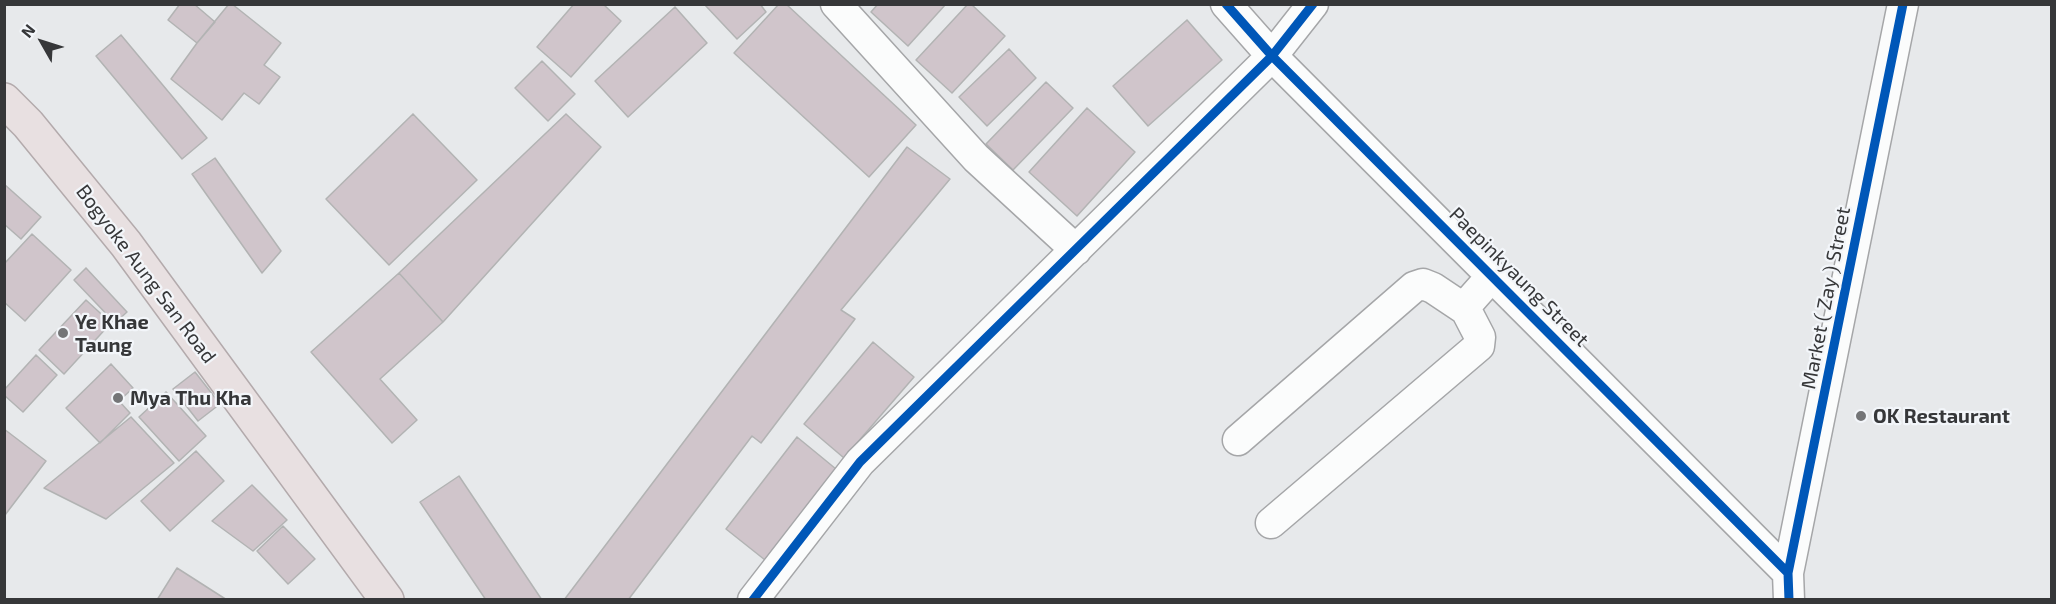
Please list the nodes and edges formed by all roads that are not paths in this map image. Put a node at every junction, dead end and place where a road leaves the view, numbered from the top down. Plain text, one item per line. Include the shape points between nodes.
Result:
1 (836, 4) edge
2 (1226, 4) edge
3 (1313, 4) edge
4 (1904, 4) edge
5 (1272, 56) junction
6 (4, 100) edge
7 (1076, 250) junction
8 (1492, 276) junction
9 (1466, 310) junction
10 (1238, 440) dead end
11 (1271, 523) dead end
12 (1789, 586) edge
13 (387, 600) edge
14 (753, 600) edge

1 - 7 street via 976,158
2 - 5 street, Paepinkyaung Street
3 - 5 street
4 - 12 street, Market ( Zay ) Street
5 - 7 street
5 - 8 street, Paepinkyaung Street
6 - 13 highway, Bogyoke Aung San Road via 126,244
7 - 14 street via 860,462
8 - 9 street
8 - 12 street, Paepinkyaung Street
9 - 10 street via 1433,288 1423,284 1414,287
9 - 11 street via 1480,338 1479,346

